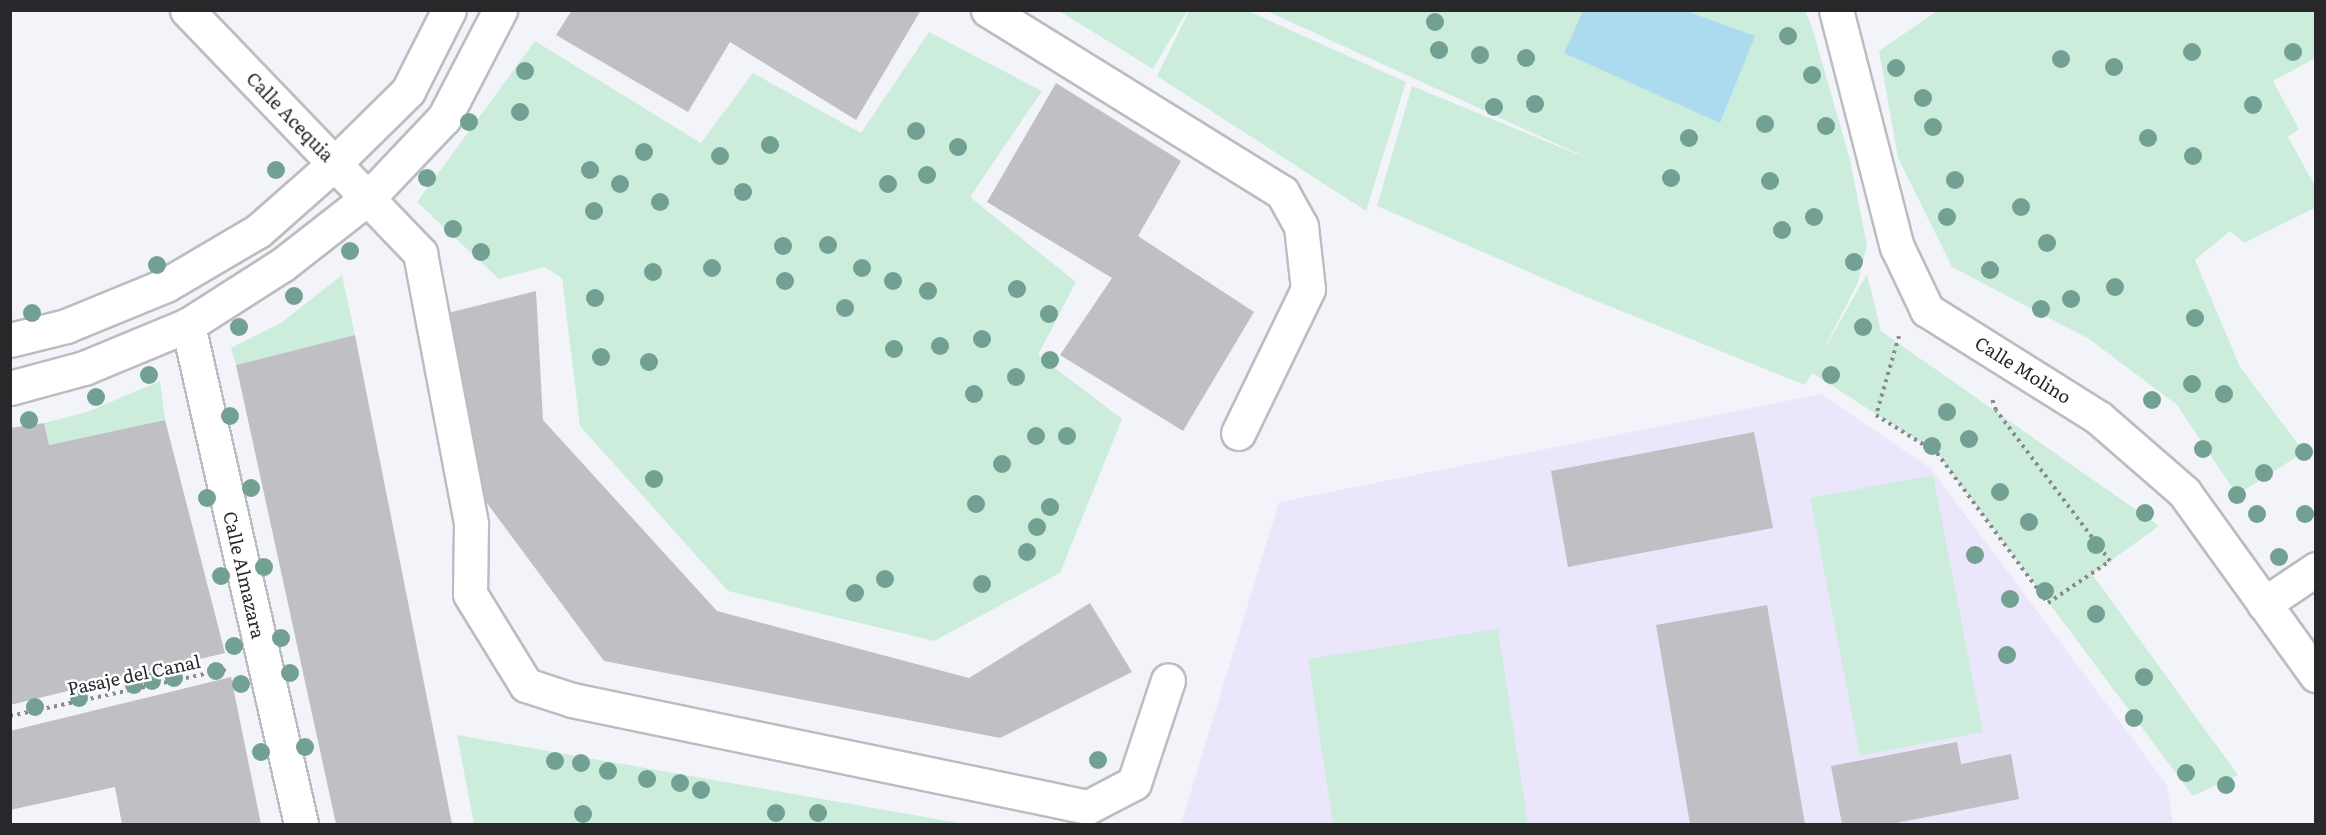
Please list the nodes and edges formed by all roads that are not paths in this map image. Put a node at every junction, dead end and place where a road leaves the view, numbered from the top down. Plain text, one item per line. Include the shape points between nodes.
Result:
1 (187, 10) edge
2 (449, 10) edge
3 (500, 10) edge
4 (988, 10) edge
5 (1836, 10) edge
6 (216, 23) edge
7 (335, 163) junction
8 (369, 197) junction
9 (188, 325) junction
10 (10, 340) edge
11 (10, 388) edge
12 (1238, 433) dead end
13 (2316, 569) edge
14 (2264, 604) junction
15 (2316, 675) edge
16 (1168, 680) dead end
17 (301, 825) edge

1 - 6 street, Calle Acequia
2 - 7 street via 408,91
3 - 8 street via 444,118
4 - 12 street via 1282,192 1301,226 1308,289
5 - 14 street, Calle Molino via 1897,247 1927,310 2099,418 2184,492
6 - 7 street, Calle Acequia
7 - 8 street, Calle Acequia
7 - 10 street via 258,231 166,285 66,326
8 - 9 street via 282,266
8 - 16 street, Calle Acequia via 420,253 471,524 470,594 526,685 572,700 1088,807 1134,783
9 - 11 street via 84,368
9 - 17 street, Calle Almazara
13 - 14 street
14 - 15 street, Calle Molino

